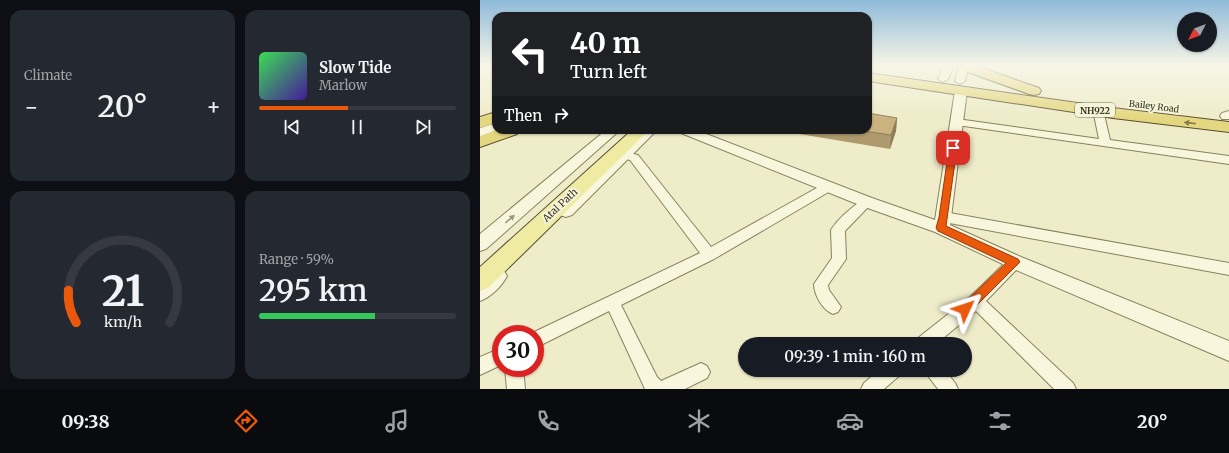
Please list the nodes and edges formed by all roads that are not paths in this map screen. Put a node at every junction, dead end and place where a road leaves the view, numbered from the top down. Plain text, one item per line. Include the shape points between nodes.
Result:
1 (932, 83) edge
2 (954, 83) edge
3 (1013, 83) edge
4 (961, 86) junction
5 (1034, 91) junction
6 (1083, 97) junction
7 (1106, 111) junction
8 (492, 118) edge
9 (1228, 119) edge
10 (957, 122) junction
11 (480, 123) edge
12 (492, 128) edge
13 (480, 133) edge
14 (501, 134) edge
15 (609, 134) edge
16 (623, 134) edge
17 (637, 134) edge
18 (646, 134) edge
19 (695, 134) edge
20 (480, 142) edge
21 (1106, 142) junction
22 (624, 156) junction
23 (1229, 160) edge
24 (828, 187) junction
25 (867, 202) junction
26 (942, 222) junction
27 (480, 244) edge
28 (708, 255) junction
29 (1014, 262) junction
30 (480, 264) edge
31 (1229, 269) edge
32 (480, 281) edge
33 (480, 293) edge
34 (976, 301) junction
35 (612, 302) junction
36 (833, 307) dead end
37 (544, 336) edge
38 (932, 337) edge
39 (1229, 351) edge
40 (492, 360) edge
41 (480, 366) edge
42 (701, 372) dead end
43 (515, 377) edge
44 (885, 377) edge
45 (940, 377) edge
46 (516, 389) edge
47 (659, 389) edge
48 (663, 389) edge
49 (870, 389) edge
50 (949, 389) edge
51 (1067, 389) edge

1 - 4 highway, NH922
2 - 4 highway, NH922
3 - 5 highway
4 - 5 highway, Bailey Road / NH922
4 - 7 highway, Bailey Road / NH922
4 - 10 street
5 - 6 highway, Bailey Road / NH922
6 - 7 highway via 1126,106 1132,110 1128,113
6 - 9 highway, Bailey Road / NH922
9 -> 7 highway, Bailey Road / NH922
7 - 21 street
8 - 11 highway
10 - 21 street
10 - 26 street
12 - 13 main road
14 - 20 highway
27 -> 15 street
16 - 30 main road, Atal Path
17 - 32 main road, Atal Path
18 - 22 street
19 - 24 street
21 - 23 street
22 - 28 street via 634,157
22 - 33 street
24 - 25 street
24 - 28 street
25 - 26 street
25 - 36 street via 838,230 839,259 820,289
26 - 29 street
26 - 31 street
28 - 35 street
29 - 34 street
29 - 39 street
34 - 38 street
34 - 51 street
35 - 37 street
35 - 47 street via 652,383
40 - 41 street
42 - 48 street
43 - 46 street
44 - 49 street
45 - 50 street

